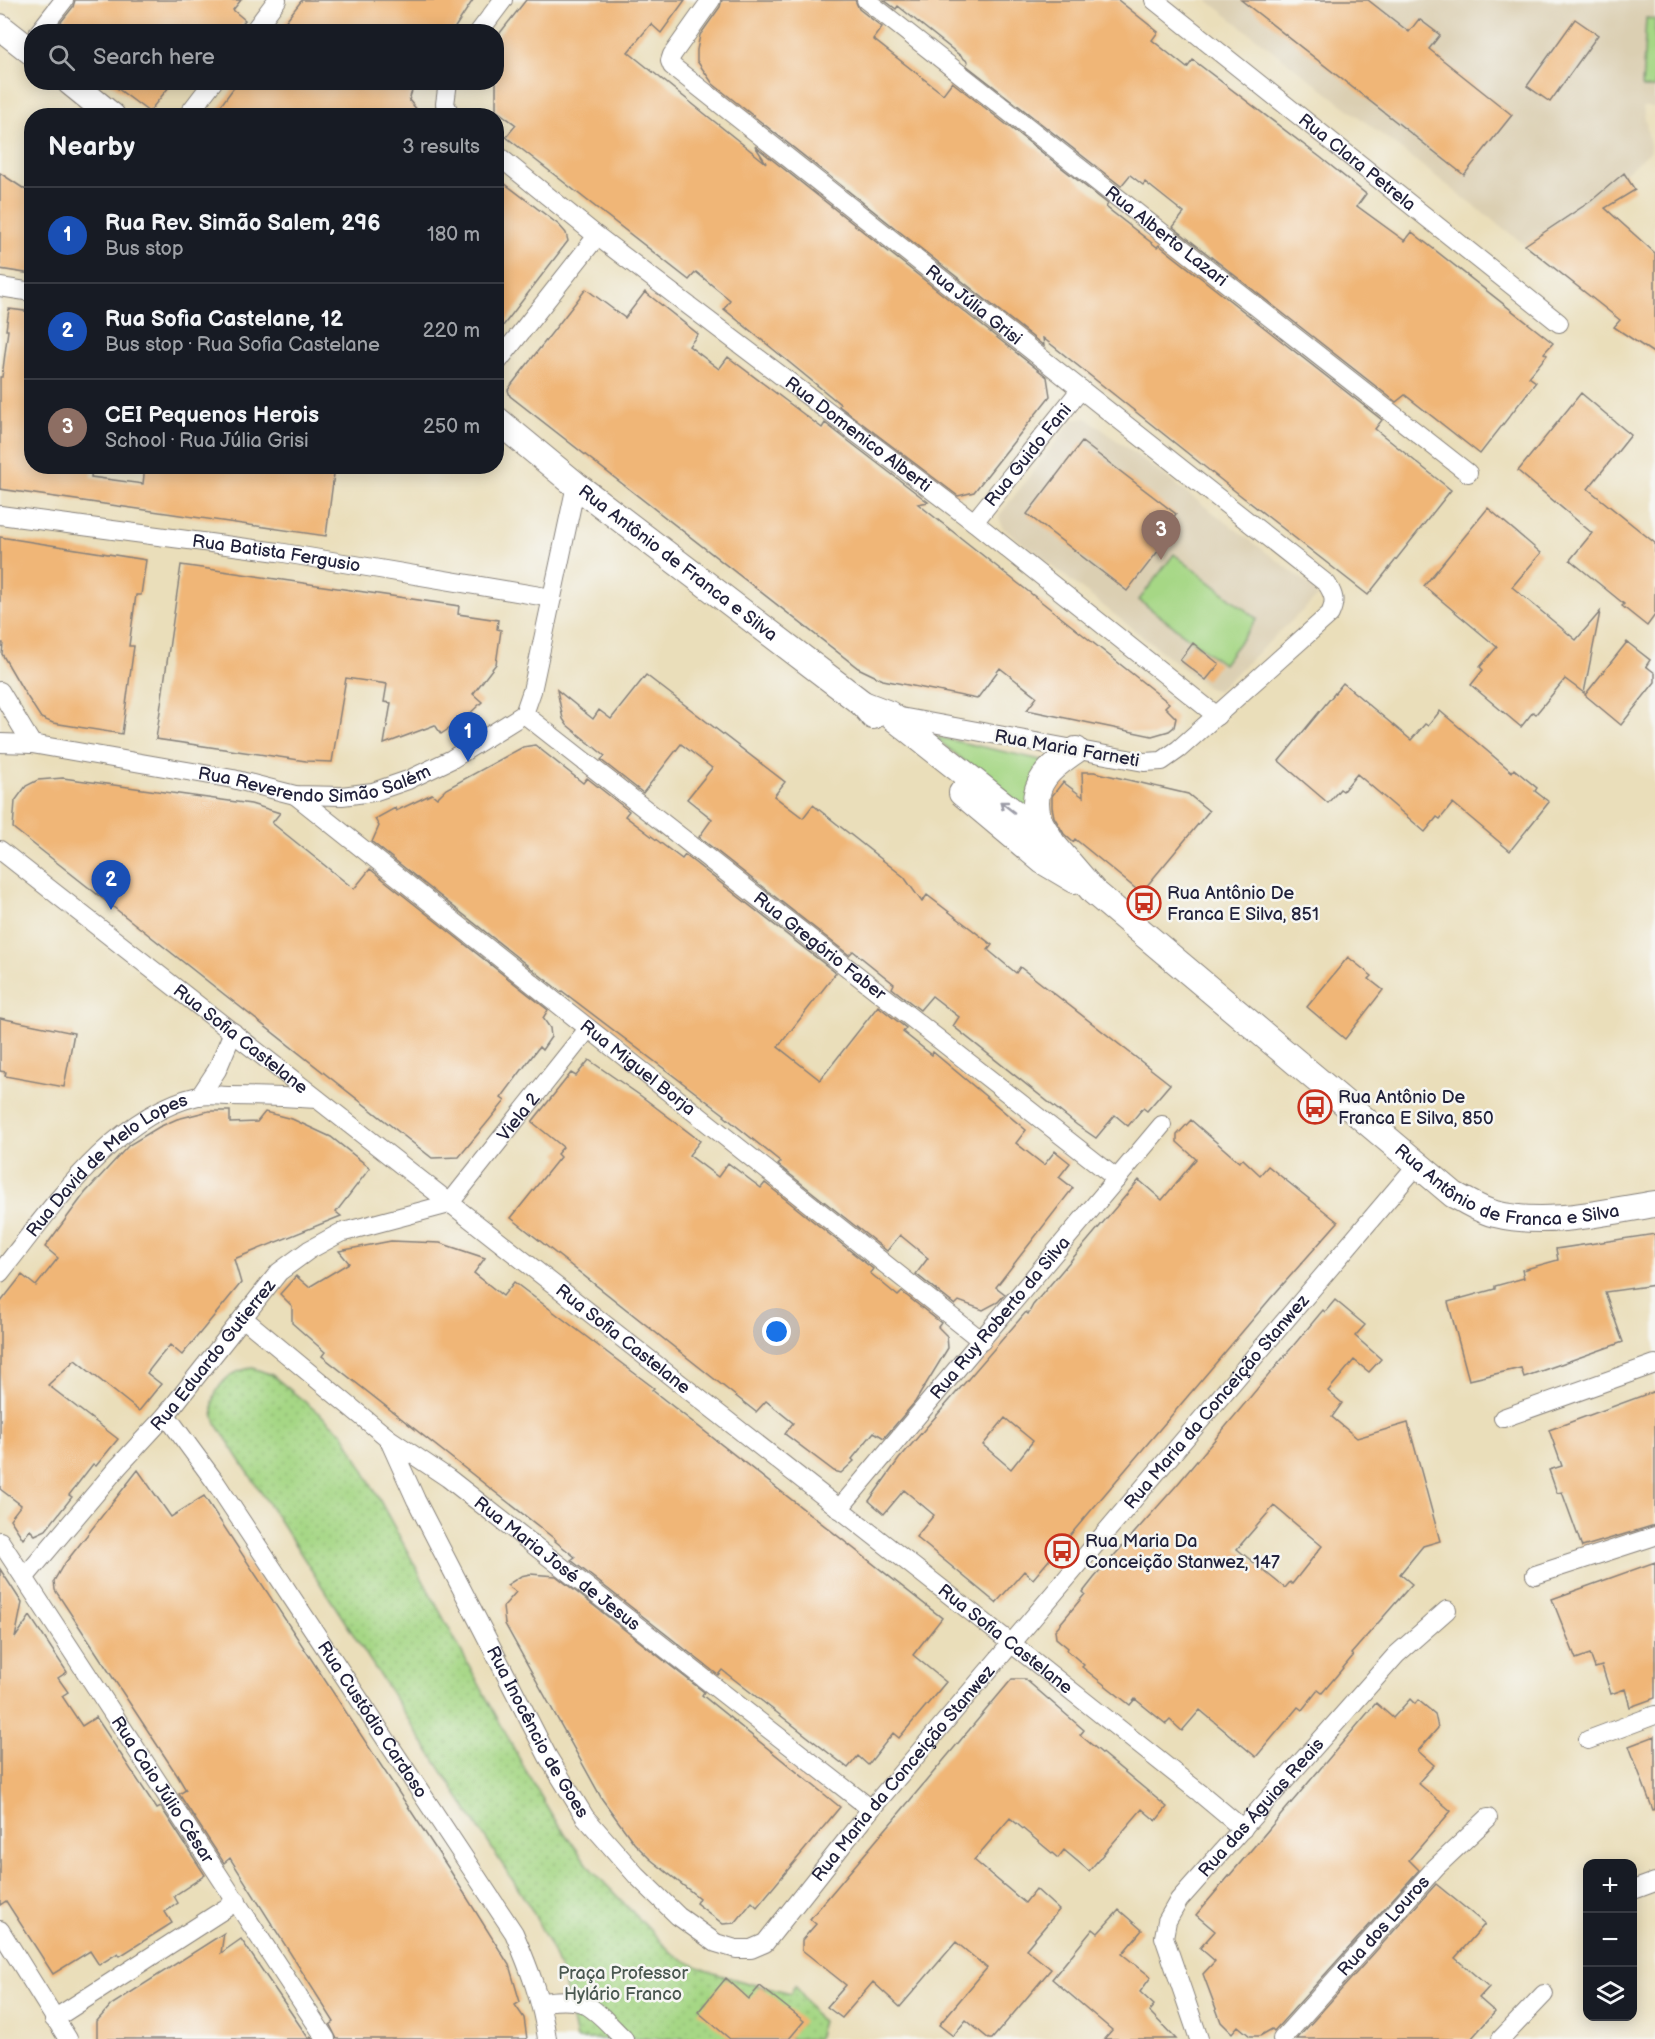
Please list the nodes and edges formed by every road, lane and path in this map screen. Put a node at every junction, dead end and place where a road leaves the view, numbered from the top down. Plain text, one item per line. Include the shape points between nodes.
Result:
1 (63, 0) edge
2 (277, 0) edge
3 (503, 0) edge
4 (711, 0) edge
5 (866, 0) edge
6 (1154, 0) edge
7 (46, 24) edge
8 (259, 24) edge
9 (485, 24) edge
10 (0, 27) edge
11 (24, 39) edge
12 (80, 90) edge
13 (207, 90) edge
14 (446, 90) edge
15 (102, 108) edge
16 (193, 108) edge
17 (447, 108) edge
18 (504, 160) edge
19 (597, 236) junction
20 (0, 287) edge
21 (24, 291) edge
22 (1559, 323) dead end
23 (504, 354) edge
24 (1081, 389) junction
25 (504, 426) edge
26 (1468, 473) dead end
27 (576, 485) junction
28 (0, 515) edge
29 (975, 522) junction
30 (1334, 595) joint
31 (552, 598) junction
32 (0, 691) edge
33 (524, 714) junction
34 (1217, 716) junction
35 (884, 720) junction
36 (0, 743) edge
37 (32, 744) junction
38 (1076, 750) junction
39 (295, 795) junction
40 (1051, 842) junction
41 (0, 850) edge
42 (1094, 891) junction
43 (588, 1029) junction
44 (233, 1032) junction
45 (200, 1096) junction
46 (317, 1099) junction
47 (1162, 1125) dead end
48 (1417, 1165) junction
49 (1117, 1179) junction
50 (449, 1204) junction
51 (1655, 1204) edge
52 (0, 1273) edge
53 (243, 1318) junction
54 (981, 1341) junction
55 (1655, 1364) edge
56 (166, 1415) junction
57 (1503, 1418) dead end
58 (388, 1438) junction
59 (839, 1509) junction
60 (1655, 1536) edge
61 (0, 1541) edge
62 (1535, 1575) dead end
63 (25, 1577) junction
64 (1448, 1610) dead end
65 (1012, 1644) junction
66 (1655, 1715) edge
67 (1588, 1740) dead end
68 (871, 1809) junction
69 (1488, 1818) dead end
70 (1243, 1829) junction
71 (1655, 1882) edge
72 (1637, 1889) edge
73 (237, 1902) junction
74 (0, 1930) edge
75 (765, 1943) joint
76 (1544, 1994) dead end
77 (541, 2002) junction
78 (54, 2019) junction
79 (68, 2039) edge
80 (326, 2039) edge
81 (547, 2039) edge
82 (624, 2039) edge
83 (1199, 2039) edge
84 (1282, 2039) edge
85 (1501, 2039) edge

1 - 7 street
2 - 8 street
3 - 9 street
4 - 24 street, Rua Júlia Grisi via 672,56 672,66
5 - 26 street, Rua Alberto Lazari
6 - 22 street, Rua Clara Petrela
10 - 11 main road
12 - 15 main road
13 - 16 street
14 - 17 street
18 - 19 street, Rua Domenico Alberti
19 - 23 street
19 - 29 street, Rua Domenico Alberti
20 - 21 street
24 - 29 street, Rua Guido Fani
24 - 30 street, Rua Júlia Grisi via 1327,584
25 - 27 main road, Rua Antônio de Franca e Silva
27 - 31 street
27 - 35 main road, Rua Antônio de Franca e Silva
28 - 31 street, Rua Batista Fergusio via 279,552
29 - 34 street, Rua Domenico Alberti
30 - 34 street, Rua Maria Farneti via 1330,614
31 - 33 street
32 - 37 street
33 - 39 street, Rua Reverendo Simão Salém via 452,759 408,780 373,792 323,797
33 - 49 street, Rua Gregório Faber
34 - 38 street, Rua Maria Farneti via 1162,760 1144,762
35 - 38 street, Rua Maria Farneti
40 -> 35 main road, Rua Antônio de Franca e Silva
35 - 42 main road, Rua Antônio de Franca e Silva via 1044,861
36 - 37 street, Rua Reverendo Simão Salém
37 - 39 street, Rua Reverendo Simão Salém via 233,779
38 - 40 main road via 1041,780 1038,817
39 - 43 street, Rua Miguel Borja
40 - 42 main road, Rua Antônio de Franca e Silva
41 - 44 street, Rua Sofia Castelane
42 - 48 main road, Rua Antônio de Franca e Silva
43 - 50 street, Viela 2
43 - 54 street, Rua Miguel Borja
44 - 45 street, Rua David de Melo Lopes via 217,1070
44 - 46 street, Rua Sofia Castelane
45 - 46 street, Rua David de Melo Lopes
45 - 52 street, Rua David de Melo Lopes via 153,1114 98,1157
46 - 50 street, Rua Sofia Castelane
47 - 49 street, Rua Ruy Roberto da Silva
48 - 51 main road, Rua Antônio de Franca e Silva via 1454,1195 1494,1214 1528,1219 1572,1217
48 - 65 street, Rua Maria da Conceição Stanwez
49 - 54 street, Rua Ruy Roberto da Silva
50 - 53 street, Rua Eduardo Gutierrez via 340,1233 309,1250 279,1272
50 - 59 street, Rua Sofia Castelane
53 - 56 street, Rua Eduardo Gutierrez
53 - 58 street, Rua Maria José de Jesus
54 - 59 street, Rua Ruy Roberto da Silva
55 - 57 street
56 - 63 street, Rua Eduardo Gutierrez
56 - 77 street, Rua Custódio Cardoso via 223,1492 514,1934
58 - 68 street, Rua Maria José de Jesus via 448,1478
58 - 75 street, Rua Inocêncio de Goes via 548,1757 585,1817 678,1916 716,1943 736,1949 751,1949
59 - 65 street, Rua Sofia Castelane
60 - 62 street
61 - 63 street, Rua Caio Júlio César
63 - 73 street, Rua Caio Júlio César
64 - 70 street, Rua das Águias Reais via 1396,1655
65 - 68 street, Rua Maria da Conceição Stanwez
65 - 70 street, Rua Sofia Castelane
66 - 67 street
68 - 75 street, Rua Maria da Conceição Stanwez
69 - 84 street, Rua dos Louros via 1436,1866
70 - 83 street, Rua das Águias Reais via 1179,1900 1167,1921 1164,1937
71 - 72 street
73 - 78 street
73 - 80 street, Rua Caio Júlio César
74 - 78 street
76 - 85 street
77 - 81 street, Rua Custódio Cardoso
77 - 82 street via 583,2003
78 - 79 street

